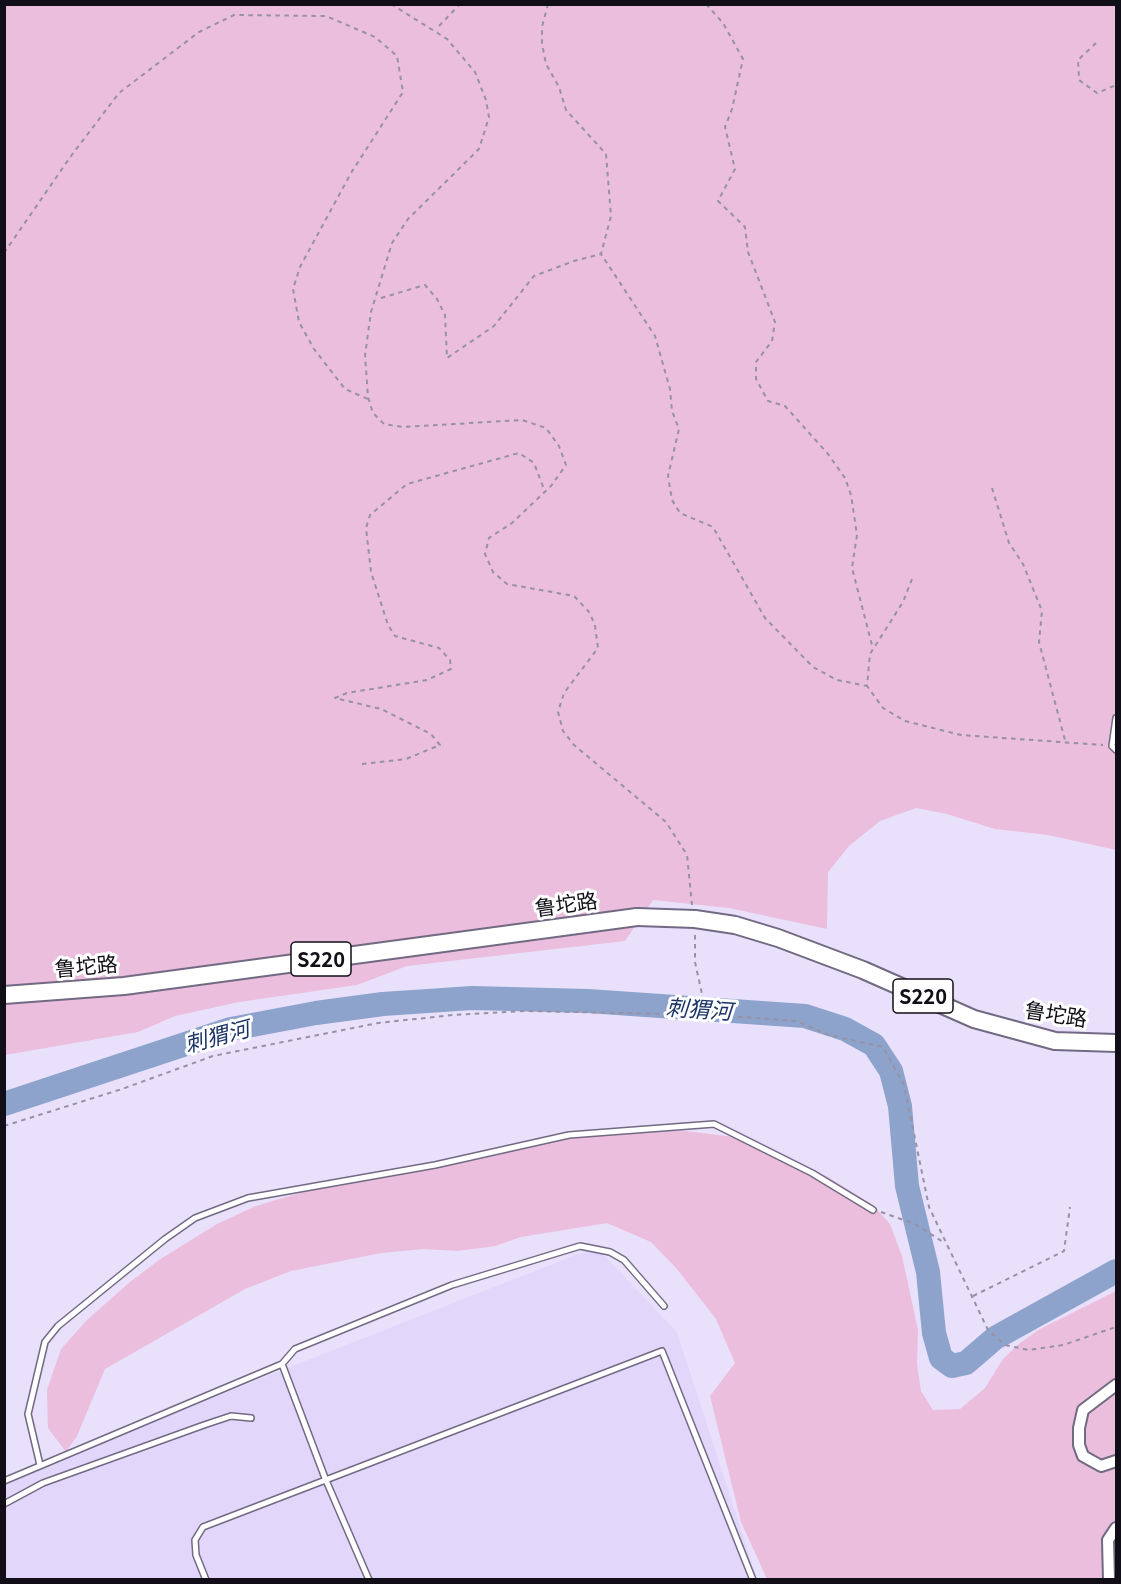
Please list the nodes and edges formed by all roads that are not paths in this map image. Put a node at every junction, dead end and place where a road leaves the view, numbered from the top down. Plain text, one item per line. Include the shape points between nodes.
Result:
1 (1116, 718) edge
2 (1114, 748) edge
3 (4, 995) edge
4 (1116, 1043) edge
5 (873, 1210) road end
6 (664, 1306) dead end
7 (282, 1364) junction
8 (1116, 1385) edge
9 (251, 1418) dead end
10 (1116, 1461) edge
11 (40, 1465) junction
12 (325, 1478) junction
13 (4, 1481) edge
14 (4, 1504) edge
15 (1116, 1528) edge
16 (206, 1580) edge
17 (369, 1580) edge
18 (753, 1580) edge
19 (1109, 1580) edge

1 - 2 lane
3 - 4 main road, 鲁坨路 / S220, bridge via 124,986 637,917 695,919 735,925 778,938 974,1018 1055,1041
5 - 11 lane via 812,1173 714,1124 569,1135 435,1165 248,1198 195,1218 172,1234 58,1326 45,1342 28,1414
6 - 7 lane via 624,1260 610,1252 580,1246 452,1286 295,1349
7 - 11 lane
7 - 12 lane
8 - 10 street via 1083,1410 1079,1436 1083,1456 1101,1466
9 - 14 lane via 231,1416 204,1425 43,1483
11 - 13 lane
12 - 16 lane via 203,1527 195,1540 196,1556
12 - 17 lane
12 - 18 lane via 662,1351
15 - 19 street via 1108,1540

